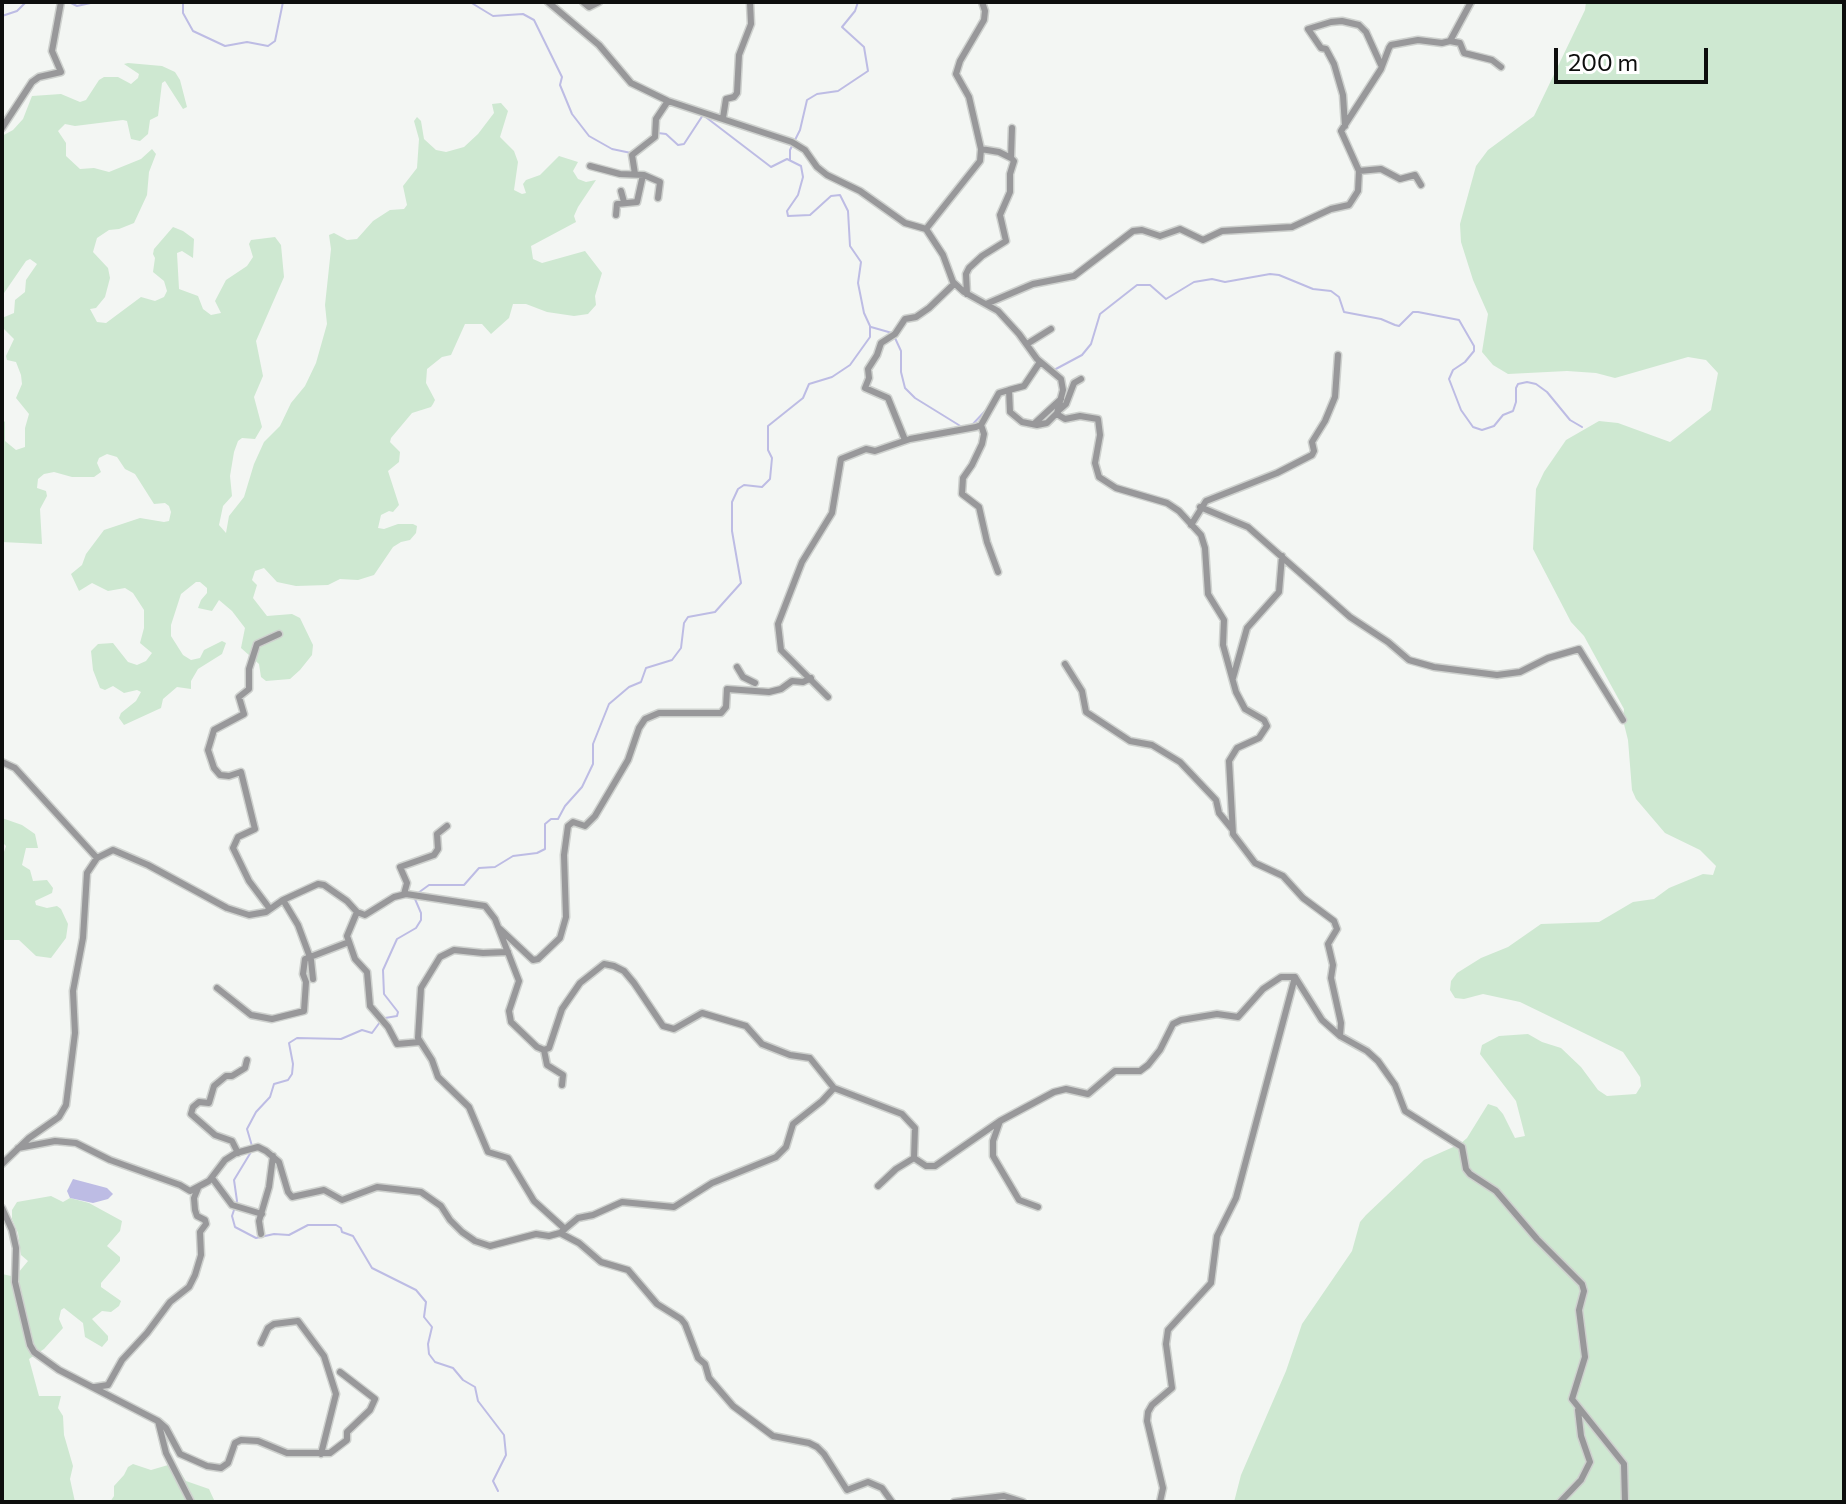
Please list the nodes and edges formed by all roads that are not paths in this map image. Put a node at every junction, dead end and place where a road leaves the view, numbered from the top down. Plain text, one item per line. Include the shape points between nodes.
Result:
1 (61, 2) edge
2 (549, 2) edge
3 (583, 2) edge
4 (599, 2) edge
5 (750, 2) edge
6 (982, 2) edge
7 (1471, 2) edge
8 (1450, 41) junction
9 (1381, 66) junction
10 (1501, 67) dead end
11 (668, 101) junction
12 (723, 118) junction
13 (1345, 126) junction
14 (2, 128) edge
15 (1012, 128) dead end
16 (981, 149) junction
17 (1011, 158) junction
18 (590, 166) dead end
19 (1359, 171) junction
20 (639, 174) junction
21 (1421, 185) dead end
22 (621, 191) dead end
23 (658, 198) dead end
24 (624, 202) junction
25 (616, 215) dead end
26 (926, 229) junction
27 (954, 284) junction
28 (967, 294) junction
29 (986, 304) junction
30 (1051, 329) dead end
31 (1027, 344) junction
32 (1338, 355) dead end
33 (1040, 362) junction
34 (1081, 379) dead end
35 (1009, 390) junction
36 (1061, 399) junction
37 (1058, 412) junction
38 (1035, 423) junction
39 (981, 425) junction
40 (905, 440) junction
41 (1200, 507) junction
42 (1191, 525) junction
43 (1282, 556) junction
44 (998, 572) dead end
45 (279, 634) dead end
46 (1065, 664) dead end
47 (737, 667) dead end
48 (743, 677) junction
49 (811, 678) junction
50 (1233, 678) junction
51 (755, 683) dead end
52 (736, 690) junction
53 (828, 697) dead end
54 (1623, 720) dead end
55 (2, 762) edge
56 (447, 826) dead end
57 (1232, 829) junction
58 (97, 858) junction
59 (404, 894) junction
60 (283, 900) junction
61 (270, 909) junction
62 (357, 912) junction
63 (498, 926) junction
64 (349, 942) junction
65 (508, 952) junction
66 (309, 957) junction
67 (1295, 977) junction
68 (313, 979) dead end
69 (217, 988) dead end
70 (1340, 1036) junction
71 (420, 1042) junction
72 (544, 1050) junction
73 (247, 1060) dead end
74 (562, 1085) dead end
75 (834, 1088) junction
76 (1000, 1121) junction
77 (16, 1148) junction
78 (238, 1153) junction
79 (273, 1156) junction
80 (914, 1158) junction
81 (2, 1164) edge
82 (212, 1178) junction
83 (878, 1186) dead end
84 (198, 1188) junction
85 (1038, 1207) dead end
86 (2, 1208) edge
87 (262, 1214) junction
88 (563, 1231) junction
89 (261, 1234) dead end
90 (261, 1343) dead end
91 (340, 1372) dead end
92 (110, 1383) junction
93 (88, 1385) junction
94 (111, 1396) junction
95 (1578, 1407) junction
96 (158, 1421) junction
97 (321, 1454) junction
98 (191, 1502) edge
99 (892, 1502) edge
100 (954, 1502) edge
101 (1023, 1502) edge
102 (1160, 1502) edge
103 (1560, 1502) edge
104 (1625, 1502) edge

1 - 14 street via 52,51 61,71 32,82
2 - 11 street via 599,45 628,81
3 - 4 street via 589,7
5 - 12 street via 751,24 739,55 737,93 726,99
6 - 16 street via 984,20 956,74 969,97
7 - 8 street
8 - 9 street via 1391,45
8 - 10 street
9 - 13 street
9 - 13 street via 1359,25 1342,21 1308,29 1334,64
11 - 12 street
11 - 20 street via 655,125 656,136 632,155
12 - 26 street via 796,144 827,175 905,223
13 - 19 street via 1342,137
15 - 17 street
16 - 17 street
16 - 26 street via 978,166
17 - 28 street via 1010,192 1000,215 1006,240 969,268
18 - 20 street
19 - 21 street via 1381,169 1400,179 1415,175
19 - 29 street via 1357,195 1349,205 1292,227 1222,231 1203,240 1180,229 1160,236 1133,231 1074,276 1033,284
20 - 23 street via 661,182
20 - 24 street via 636,203
22 - 24 street
24 - 25 street via 616,205
26 - 27 street
27 - 28 street
27 - 40 street via 924,312 905,319 882,342 868,369 865,388 889,399
28 - 29 street
29 - 31 street
30 - 31 street
31 - 33 street
32 - 41 street via 1335,397 1312,442 1312,455
33 - 35 street via 1024,386
33 - 36 street via 1061,379
34 - 37 street
35 - 38 street via 1010,412 1022,422
35 - 39 street via 995,397
36 - 37 street
36 - 38 street
37 - 38 street via 1047,423
37 - 42 street via 1063,419 1098,419 1099,477 1116,488 1167,503
39 - 40 street
39 - 44 street via 982,444 963,478 962,493 979,507
40 - 49 street via 841,460 832,513 802,562 778,624 781,650
41 - 42 street
41 - 43 street via 1241,522
42 - 50 street via 1204,541 1208,594 1224,620 1223,645
43 - 50 street via 1281,589 1247,628
43 - 54 street via 1350,617 1417,662 1505,675 1579,649
45 - 61 street via 257,644 249,689 239,697 244,714 214,730 208,750 220,775 241,772 255,829 238,837 233,848
46 - 57 street via 1082,691 1087,713 1130,741 1152,745 1180,762 1216,800
47 - 48 street
48 - 51 street
48 - 52 street
49 - 52 street via 772,692
49 - 53 street
50 - 57 street via 1242,706 1267,726 1259,738 1230,756
52 - 63 street via 726,691 721,713 659,713 645,719 595,816 585,826 569,824 566,917 556,944 533,960
55 - 58 street via 15,768
56 - 59 street via 437,834 434,855 400,867 406,879
57 - 70 street via 1255,863 1288,879 1334,921 1337,929 1328,944
58 - 61 street via 113,850 227,908 256,915
58 - 77 street via 87,873 67,1102 59,1117
59 - 62 street via 368,915
59 - 63 street via 485,906
60 - 61 street
60 - 62 street via 321,884
60 - 66 street
62 - 64 street
63 - 65 street
64 - 66 street
64 - 71 street via 367,972 371,1010 397,1044
65 - 71 street via 454,950 440,957 421,988
65 - 72 street via 519,981 509,1011 511,1022
66 - 68 street
66 - 69 street via 303,974 305,1010 264,1018 242,1010
67 - 70 street via 1322,1020
67 - 76 street via 1275,979 1238,1017 1217,1014 1173,1024 1160,1050 1140,1071 1115,1071 1088,1094 1054,1092
67 - 102 street via 1236,1198 1217,1236 1211,1283 1168,1330 1172,1388 1152,1405 1147,1421 1163,1488
70 - 95 street via 1378,1061 1405,1111 1462,1147 1470,1174 1496,1191 1582,1284 1579,1310 1585,1357 1572,1396
71 - 88 street via 438,1077 469,1107 488,1152 508,1158 534,1201
72 - 74 street via 547,1065 563,1075
72 - 75 street via 569,995 604,964 624,971 663,1026 674,1029 702,1013 746,1026 762,1044 810,1058
73 - 78 street via 245,1068 214,1086 209,1103 196,1104 191,1114 215,1135 232,1141
75 - 80 street via 910,1121 915,1128
75 - 88 street via 793,1124 786,1147 766,1163 712,1183 674,1207 622,1202 578,1218
76 - 80 street via 935,1166
76 - 85 street via 993,1156 1019,1200
77 - 81 street
77 - 84 street via 76,1143 190,1191
78 - 79 street via 258,1147
78 - 82 street
79 - 87 street
79 - 88 street via 292,1197 324,1190 342,1200 377,1187 428,1195 462,1232 485,1245
80 - 83 street
82 - 84 street
82 - 87 street via 232,1205
84 - 92 street via 195,1210 206,1224 200,1232 195,1275 122,1360
86 - 93 street via 16,1248 15,1282 30,1345 59,1370
87 - 89 street
88 - 99 street via 601,1262 628,1270 657,1304 681,1319 709,1378 733,1406 773,1436 817,1447 847,1490 876,1484
90 - 97 street via 274,1324 298,1321 324,1356 336,1394
91 - 97 street via 375,1399 339,1449
92 - 93 street
92 - 94 street
93 - 94 street
94 - 96 street
95 - 103 street via 1590,1462
95 - 104 street via 1624,1464
96 - 97 street via 180,1454 207,1466 223,1468 241,1440 287,1453
96 - 98 street via 172,1469
100 - 101 street via 1004,1496

